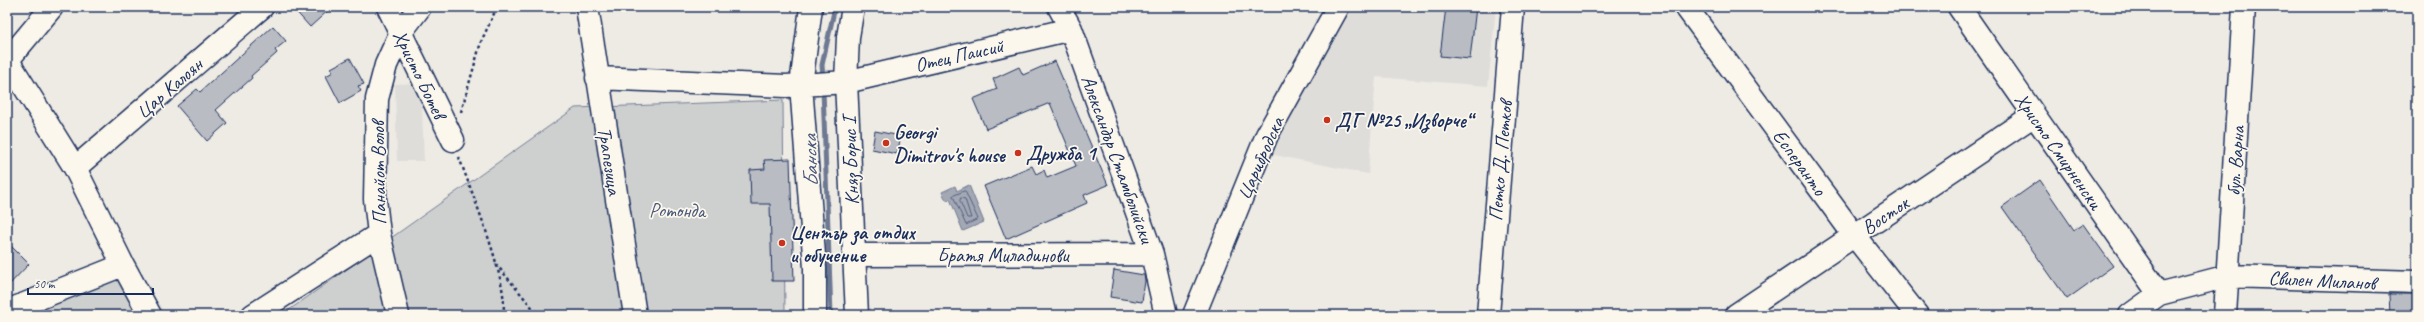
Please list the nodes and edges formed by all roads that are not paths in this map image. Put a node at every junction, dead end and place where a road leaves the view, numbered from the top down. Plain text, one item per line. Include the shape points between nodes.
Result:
1 (52, 7) edge
2 (262, 7) edge
3 (388, 7) edge
4 (420, 7) edge
5 (587, 7) edge
6 (811, 7) edge
7 (854, 7) edge
8 (1059, 7) edge
9 (1338, 7) edge
10 (1513, 7) edge
11 (1686, 7) edge
12 (1959, 7) edge
13 (2244, 7) edge
14 (1071, 29) junction
15 (401, 32) junction
16 (7, 60) edge
17 (597, 78) junction
18 (840, 82) junction
19 (804, 84) junction
20 (2034, 115) junction
21 (453, 140) road end
22 (76, 168) junction
23 (379, 234) junction
24 (1854, 236) junction
25 (1152, 254) junction
26 (854, 255) junction
27 (123, 265) junction
28 (2228, 276) junction
29 (2417, 282) edge
30 (2159, 294) junction
31 (7, 311) edge
32 (150, 315) edge
33 (253, 315) edge
34 (398, 315) edge
35 (635, 315) edge
36 (815, 315) edge
37 (857, 315) edge
38 (1166, 315) edge
39 (1194, 315) edge
40 (1488, 315) edge
41 (1736, 315) edge
42 (1917, 315) edge
43 (2130, 315) edge
44 (2224, 315) edge

1 - 16 street
2 - 22 street, Цар Калоян
3 - 15 street, Христо Ботев
4 - 15 street, Панайот Волов
5 - 17 street, Трапезица
6 - 19 street, Княз Борис I
7 - 18 street, Княз Борис I
8 - 14 street, Александър Стамболийски
9 - 39 street, Царибродска via 1267,135
10 - 40 street, Петко Д. Петков
11 - 24 street, Есперанто
12 - 20 street, Христо Смирненски
13 - 28 street, бул. Варна
14 - 18 street, Отец Паисий
14 - 25 street, Александър Стамболийски
15 - 21 street, Христо Ботев
15 - 23 street, Панайот Волов via 386,65 377,99 374,199
16 - 22 street
17 - 19 street via 786,86
17 - 35 street, Трапезица
18 - 19 street, Отец Паисий
18 - 26 street, Княз Борис I
19 - 36 street, Княз Борис I via 815,268
20 - 24 street, Восток
20 - 30 street, Христо Смирненски
22 - 27 street
23 - 33 street
23 - 34 street, Панайот Волов
24 - 41 street, Восток
24 - 42 street, Есперанто
25 - 26 street, Братя Миладинови
25 - 38 street, Александър Стамболийски
26 - 37 street, Княз Борис I
27 - 31 street
27 - 32 street
28 - 29 street, Свилен Миланов
28 - 30 street, Свилен Миланов
28 - 44 street, бул. Варна
30 - 43 street

